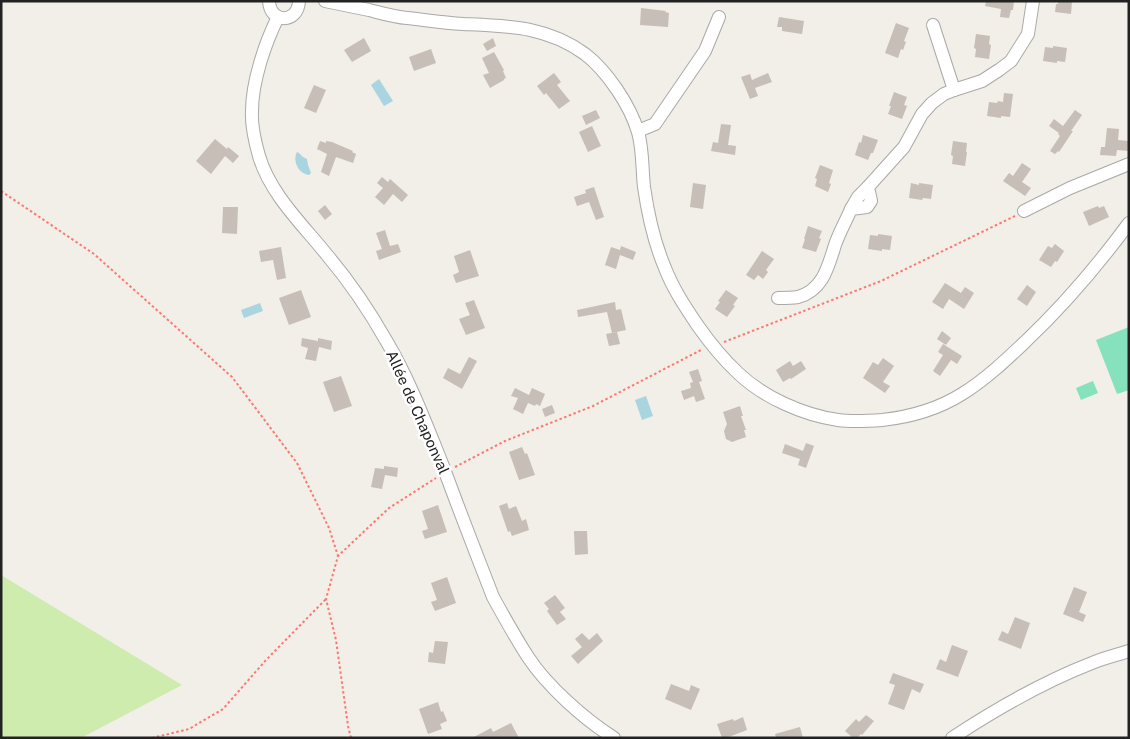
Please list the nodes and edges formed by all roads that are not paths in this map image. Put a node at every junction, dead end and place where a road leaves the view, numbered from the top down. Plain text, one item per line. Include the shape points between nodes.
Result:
1 (269, 1) edge
2 (304, 1) edge
3 (325, 1) edge
4 (1033, 1) edge
5 (299, 2) edge
6 (278, 17) junction
7 (719, 17) dead end
8 (933, 26) dead end
9 (954, 90) junction
10 (638, 131) junction
11 (1129, 164) edge
12 (1024, 211) road end
13 (1129, 223) edge
14 (778, 298) dead end
15 (1129, 651) edge
16 (974, 723) junction
17 (614, 738) edge
18 (952, 738) edge
19 (969, 738) edge

1 - 6 street via 271,11
2 - 5 street
3 - 10 street via 402,18 513,26 562,40 586,55 607,76 620,93
4 - 9 street via 1028,34 1011,61 982,81
5 - 6 street via 298,10 292,16
6 - 17 street, Allée de Chaponval via 262,58 252,110 252,127 265,172 290,211 361,299 388,342 420,408 504,618 529,658 559,693
7 - 10 street via 705,51 655,124
8 - 9 street
9 - 14 street via 932,102 922,114 904,148 868,187 871,201 867,207 851,209 823,278 813,289 798,297
10 - 13 street via 647,204 658,250 674,288 690,314 713,346 752,384 777,400 836,420 907,416 948,401 979,382 1068,299
11 - 12 street
15 - 16 street via 1050,682
16 - 18 street
16 - 19 street

